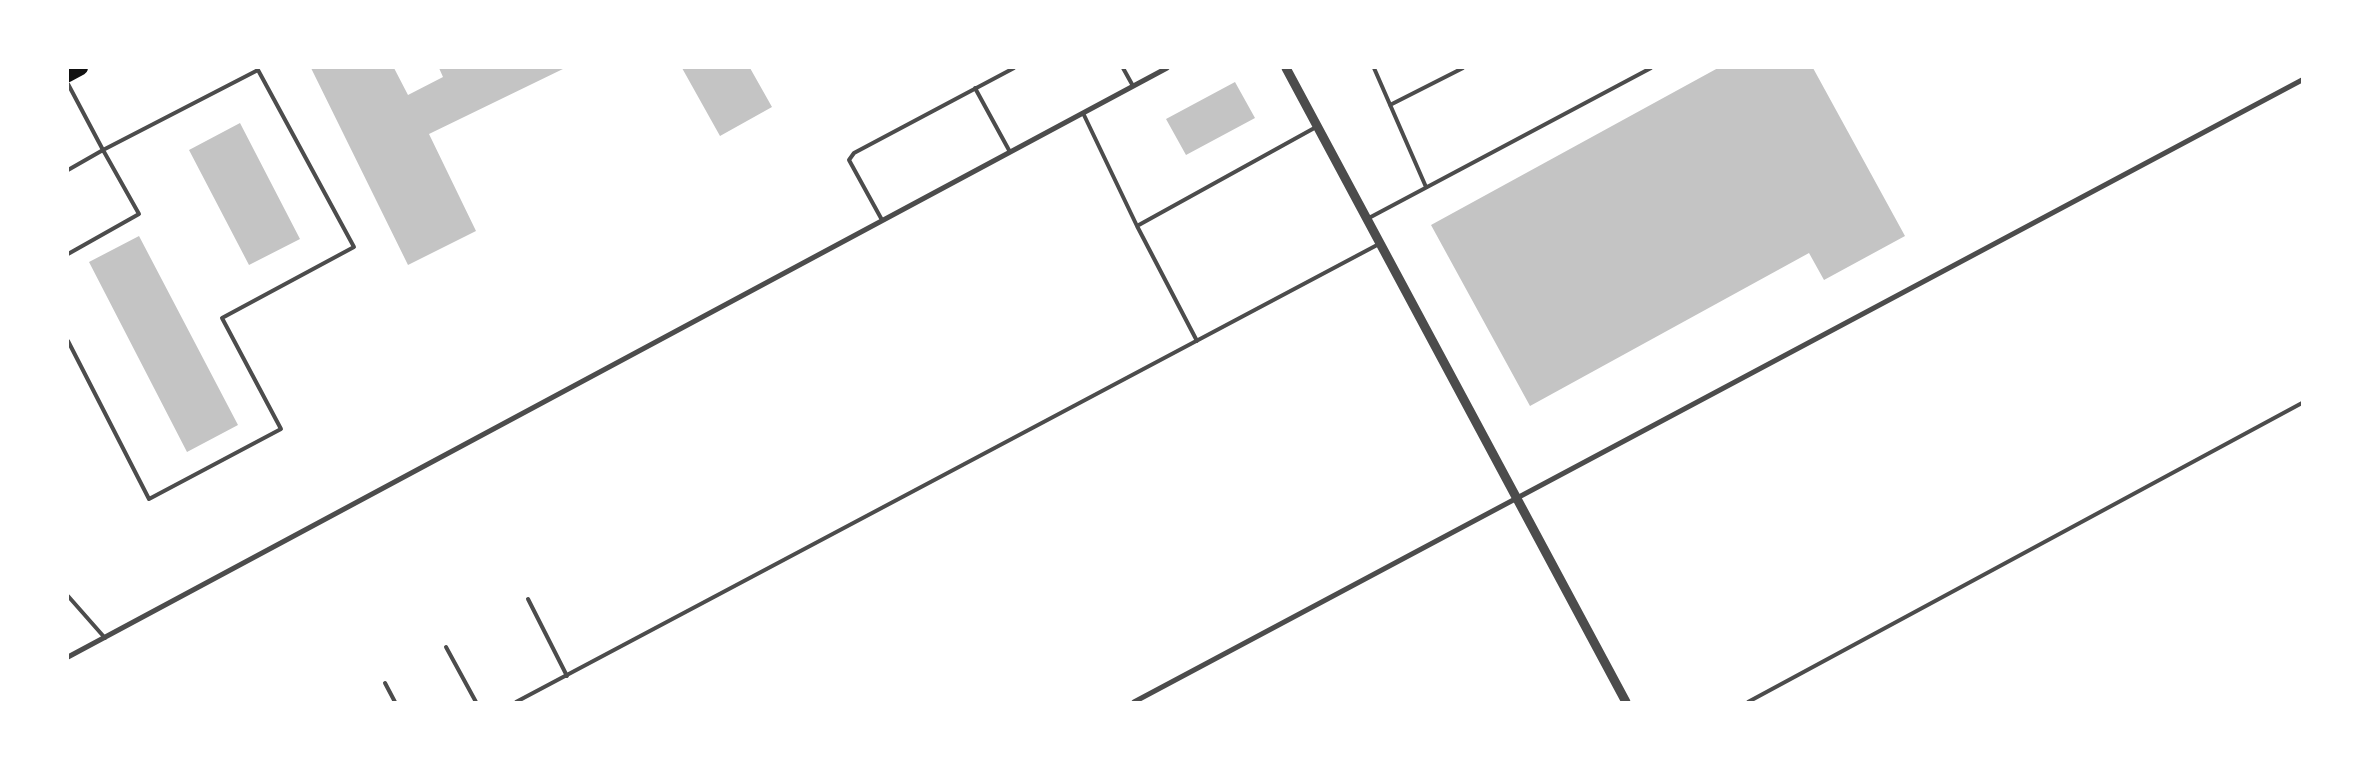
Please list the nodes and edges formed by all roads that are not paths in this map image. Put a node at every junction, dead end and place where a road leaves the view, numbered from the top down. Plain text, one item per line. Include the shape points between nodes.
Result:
1 (81, 68) edge
2 (1014, 68) edge
3 (1123, 68) edge
4 (1167, 68) edge
5 (1286, 68) edge
6 (1374, 68) edge
7 (1463, 68) edge
8 (1651, 68) edge
9 (258, 69) edge
10 (68, 75) edge
11 (2302, 80) edge
12 (68, 84) edge
13 (1133, 86) junction
14 (975, 88) junction
15 (1390, 105) junction
16 (1083, 113) junction
17 (1318, 126) junction
18 (104, 150) junction
19 (1010, 152) junction
20 (68, 170) edge
21 (1426, 186) junction
22 (1367, 219) junction
23 (882, 220) junction
24 (1137, 226) junction
25 (1381, 243) junction
26 (68, 254) edge
27 (68, 341) edge
28 (1197, 341) junction
29 (2302, 403) edge
30 (1519, 499) junction
31 (68, 596) edge
32 (528, 599) dead end
33 (105, 638) junction
34 (446, 646) dead end
35 (68, 657) edge
36 (567, 676) junction
37 (385, 683) dead end
38 (396, 702) edge
39 (476, 702) edge
40 (516, 702) edge
41 (1134, 702) edge
42 (1626, 702) edge
43 (1748, 702) edge

1 - 10 highway
2 - 14 lane
3 - 13 lane
4 - 13 street
5 - 17 street
6 - 15 lane
7 - 15 lane
8 - 21 lane
9 - 18 lane
9 - 27 lane via 354,247 222,318 281,429 149,499
11 - 30 street
12 - 18 lane
13 - 16 street
14 - 19 lane
14 - 23 lane via 854,153 850,160
15 - 21 lane
16 - 19 street
16 - 24 lane
17 - 22 street
17 - 24 lane
18 - 20 lane
18 - 26 lane via 139,214
19 - 23 street
21 - 22 lane
22 - 25 street
23 - 33 street
24 - 28 lane
25 - 28 lane
25 - 30 street
28 - 36 lane
29 - 43 lane
30 - 41 street
30 - 42 street
31 - 33 lane
32 - 36 lane
33 - 35 street
34 - 39 lane
36 - 40 lane
37 - 38 lane

